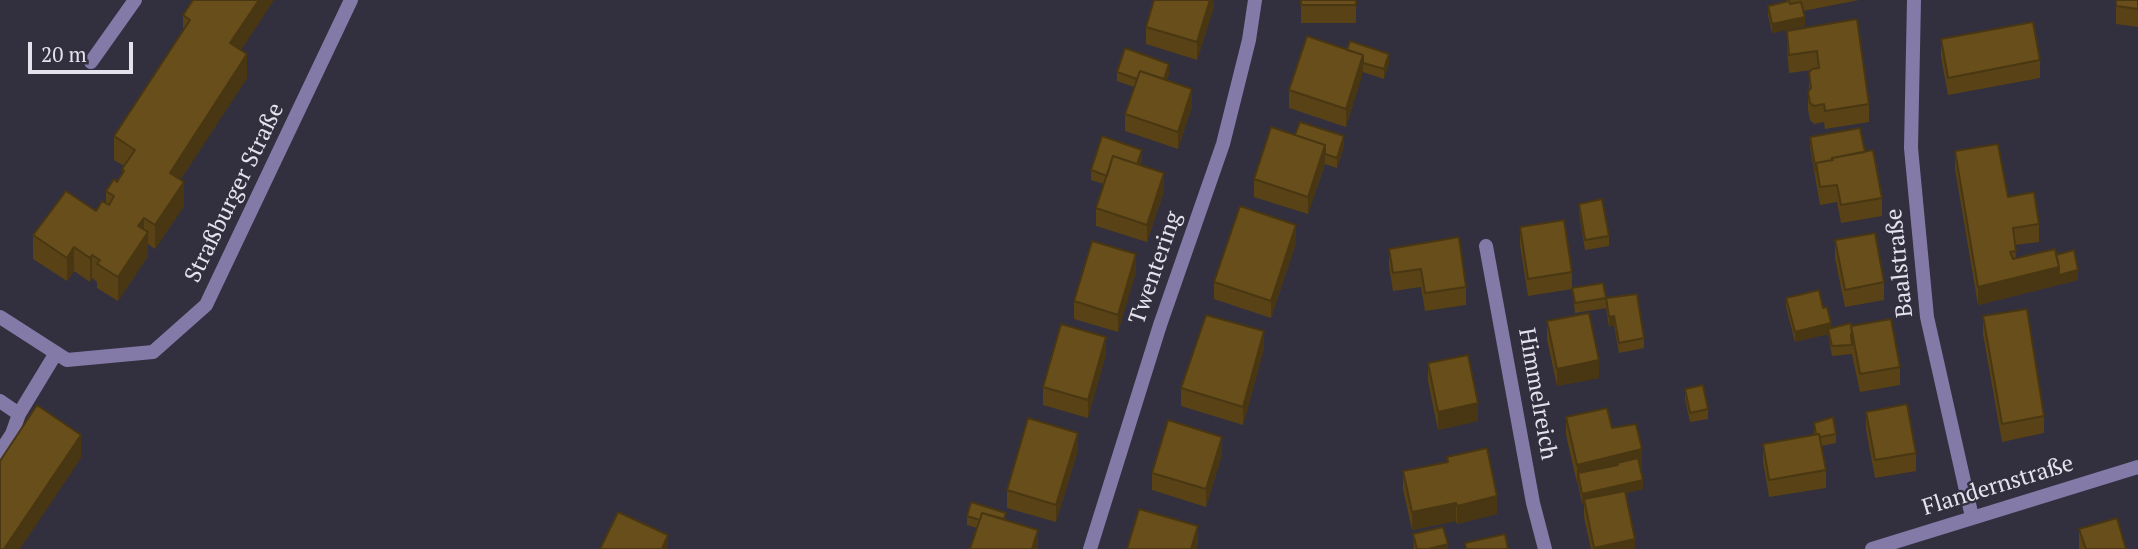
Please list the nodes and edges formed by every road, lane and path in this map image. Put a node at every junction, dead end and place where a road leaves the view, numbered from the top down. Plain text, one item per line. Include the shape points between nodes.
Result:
1 (135, 0) edge
2 (351, 0) edge
3 (1255, 0) edge
4 (1914, 0) edge
5 (91, 62) dead end
6 (1486, 246) dead end
7 (0, 317) edge
8 (56, 353) junction
9 (0, 401) edge
10 (19, 414) junction
11 (0, 452) edge
12 (2138, 467) edge
13 (1972, 517) junction
14 (1090, 549) edge
15 (1545, 549) edge
16 (1872, 549) edge

1 - 5 street
2 - 8 street, Straßburger Straße via 206,305 153,352 67,360
3 - 14 street, Twentering via 1223,144
4 - 13 street, Baalstraße via 1911,148 1927,317
6 - 15 street, Himmelreich
7 - 8 street, Straßburger Straße
8 - 10 street
9 - 10 street
10 - 11 street
12 - 13 street, Flandernstraße
13 - 16 street, Flandernstraße

